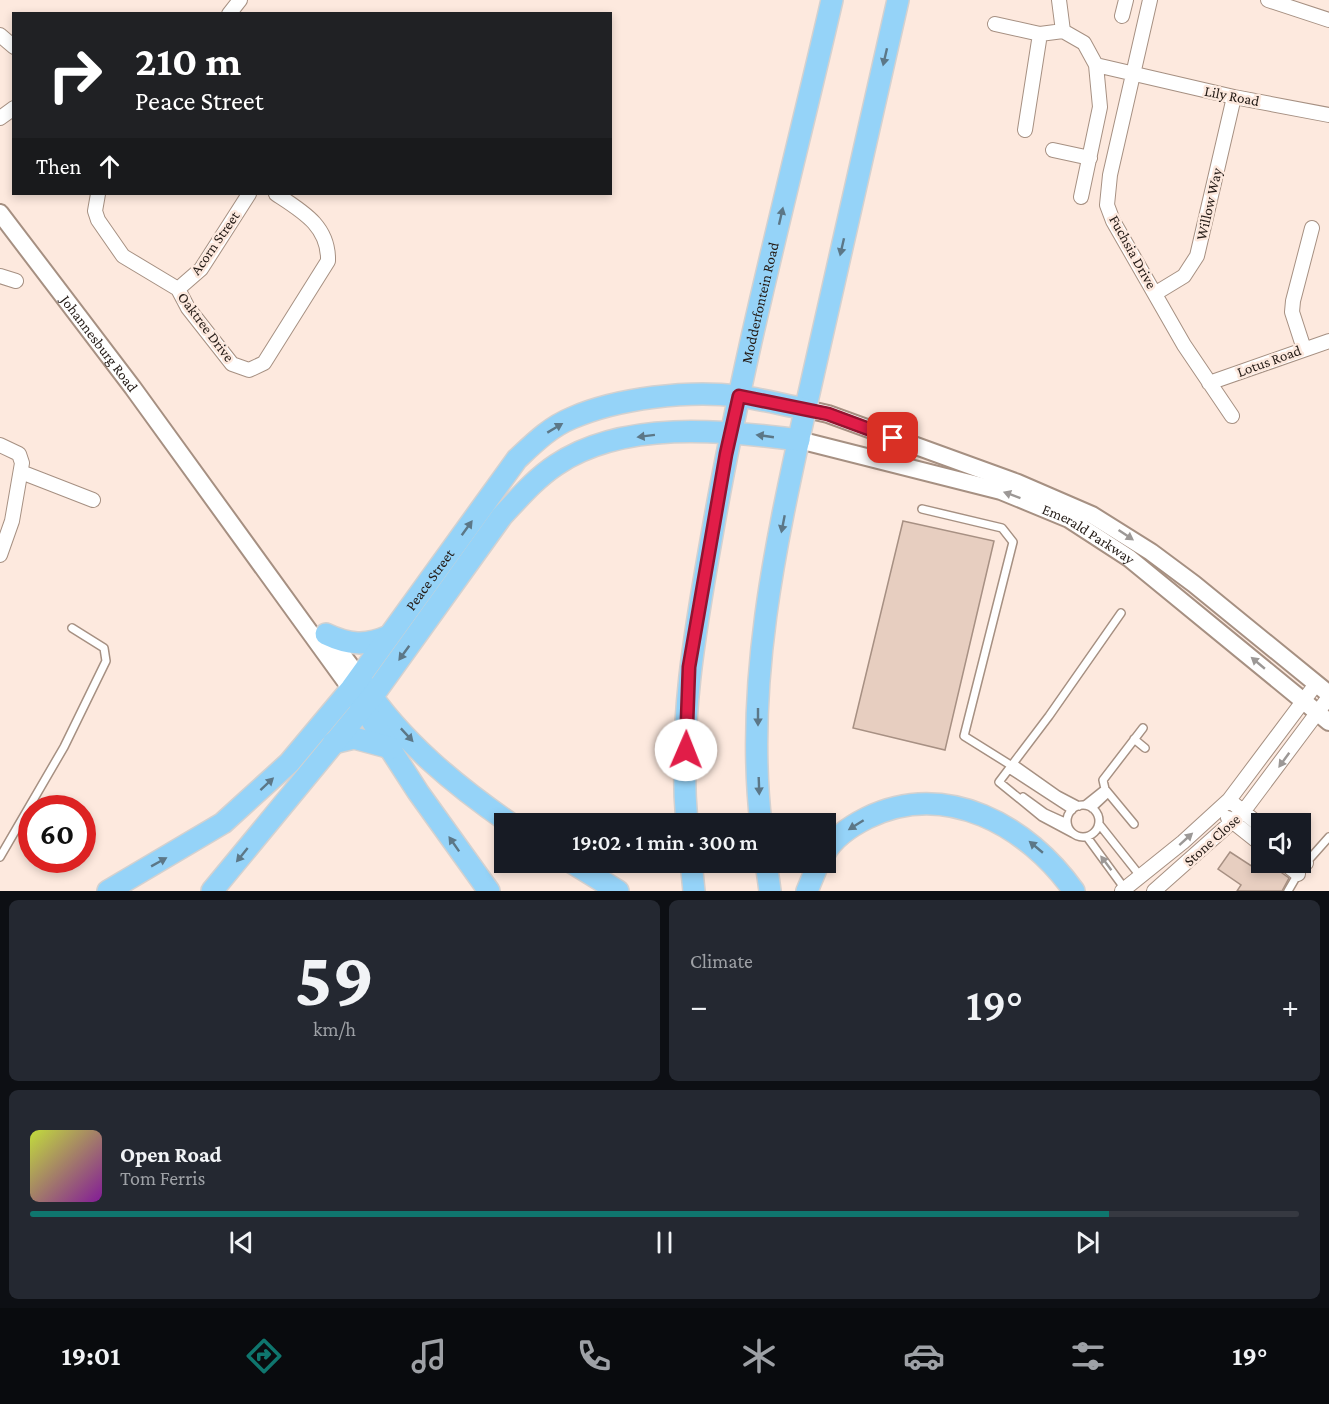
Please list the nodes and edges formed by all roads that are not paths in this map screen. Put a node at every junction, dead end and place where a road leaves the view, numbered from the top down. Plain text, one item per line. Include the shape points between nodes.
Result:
1 (240, 0) edge
2 (832, 0) edge
3 (898, 0) edge
4 (1059, 0) edge
5 (1126, 0) edge
6 (1150, 0) edge
7 (1268, 0) edge
8 (231, 12) edge
9 (1122, 16) dead end
10 (1329, 20) edge
11 (995, 24) dead end
12 (1063, 31) junction
13 (1040, 33) junction
14 (0, 35) edge
15 (12, 45) edge
16 (1096, 65) junction
17 (1135, 75) junction
18 (1234, 97) junction
19 (1329, 115) edge
20 (1025, 130) dead end
21 (1053, 150) dead end
22 (1090, 158) junction
23 (98, 195) edge
24 (248, 195) edge
25 (277, 195) edge
26 (1081, 197) dead end
27 (0, 213) edge
28 (1312, 228) dead end
29 (0, 276) edge
30 (16, 281) dead end
31 (178, 289) junction
32 (1155, 293) junction
33 (1329, 341) edge
34 (1304, 349) junction
35 (1209, 383) junction
36 (739, 396) junction
37 (806, 409) junction
38 (1232, 416) dead end
39 (731, 431) junction
40 (799, 440) junction
41 (0, 445) edge
42 (21, 472) junction
43 (197, 475) junction
44 (93, 500) dead end
45 (922, 509) dead end
46 (0, 555) edge
47 (1121, 613) dead end
48 (72, 628) dead end
49 (326, 634) junction
50 (389, 636) junction
51 (1316, 684) junction
52 (361, 692) junction
53 (1329, 695) edge
54 (1303, 700) junction
55 (1323, 717) edge
56 (1143, 728) dead end
57 (1134, 739) junction
58 (333, 743) junction
59 (391, 748) junction
60 (1145, 748) dead end
61 (1120, 757) junction
62 (1127, 762) dead end
63 (1012, 766) junction
64 (999, 780) junction
65 (1106, 791) junction
66 (1229, 800) junction
67 (1085, 806) junction
68 (1071, 810) junction
69 (1218, 810) junction
70 (496, 813) edge
71 (687, 813) edge
72 (761, 813) edge
73 (1238, 817) junction
74 (1251, 822) edge
75 (1067, 823) junction
76 (1099, 824) junction
77 (1134, 824) dead end
78 (1251, 832) edge
79 (1072, 833) junction
80 (1086, 837) junction
81 (1329, 837) edge
82 (836, 841) edge
83 (1311, 855) edge
84 (0, 857) edge
85 (589, 873) edge
86 (692, 873) edge
87 (768, 873) edge
88 (814, 873) edge
89 (1297, 873) edge
90 (1142, 877) junction
91 (1125, 890) edge
92 (108, 891) edge
93 (212, 891) edge
94 (489, 891) edge
95 (618, 891) edge
96 (694, 891) edge
97 (770, 891) edge
98 (807, 891) edge
99 (1074, 891) edge
100 (1152, 891) edge
101 (1288, 891) edge

1 - 8 street
36 -> 2 main road, Modderfontein Road
3 -> 37 main road
4 - 12 street
5 - 9 street
6 - 17 street, Fuchsia Drive
7 - 10 street
11 - 13 street
12 - 13 street
12 - 16 street via 1084,43
13 - 20 street
14 - 15 street
16 - 17 street, Lily Road
16 - 22 street via 1100,107
17 - 18 street, Lily Road
17 - 32 street, Fuchsia Drive via 1110,175 1107,206
18 - 19 street, Lily Road
18 - 32 street, Willow Way via 1197,256 1184,276
21 - 22 street
22 - 26 street
23 - 31 street, Oaktree Drive via 98,220 123,256
24 - 31 street, Acorn Street via 201,269
25 - 31 street, Oaktree Drive via 317,225 326,242 328,261 264,363 249,370 232,364
27 - 43 street, Johannesburg Road
28 - 34 street via 1293,301
29 - 30 street
32 - 35 street, Fuchsia Drive
33 - 34 street, Lotus Road
34 - 35 street, Lotus Road
35 - 38 street, Fuchsia Drive
36 - 37 main road, Peace Street
36 - 39 main road, Modderfontein Road
50 -> 36 main road, Peace Street via 517,459 542,436 570,419 610,406 652,398
37 - 40 main road
37 -> 51 street, Emerald Parkway via 1018,483 1092,515 1194,584
40 -> 39 main road
39 -> 52 main road, Peace Street via 611,441 555,465 502,516 436,609
39 - 71 main road, Modderfontein Road via 689,667
54 -> 40 street, Emerald Parkway via 1129,558 1069,519 1001,491
40 -> 72 main road via 764,620 758,681
41 - 42 street via 19,454
42 - 44 street
42 - 46 street via 9,535
43 - 49 street, Johannesburg Road via 224,501
43 - 52 street, Johannesburg Road
45 - 63 lane via 1002,528 1013,542 964,735
47 - 63 lane
48 - 84 lane via 104,648 106,661 64,747
49 - 50 main road via 361,644
49 - 52 street, Johannesburg Road
50 - 52 main road, Peace Street
51 - 53 street, Emerald Parkway
51 - 54 street, Stone Close
52 - 58 main road, Peace Street
52 - 59 main road
52 -> 70 main road via 443,773
92 -> 52 main road, Peace Street via 223,823
53 - 55 street, Stone Close
54 - 55 street, Emerald Parkway
54 - 66 street, Stone Close
55 -> 73 street, Stone Close
56 - 57 lane
57 - 60 lane
57 - 61 lane
58 - 59 main road via 354,738
58 -> 93 main road, Peace Street
94 -> 59 main road via 417,792
61 - 62 lane
61 - 65 lane via 1104,776
63 - 64 lane
63 - 67 lane via 1058,795
63 - 68 lane
64 - 75 lane via 1045,813
64 - 79 lane via 1000,786 1042,817
65 - 67 lane
65 - 77 lane
66 - 69 street, Stone Close
66 - 73 street
67 - 68 lane
67 - 76 lane via 1098,815
68 - 75 lane
69 - 73 street
90 -> 69 street, Stone Close
73 - 74 street
73 - 78 street
73 - 100 street, Stone Close
75 - 79 lane
76 - 80 lane
76 - 90 lane
79 - 80 lane
91 -> 80 lane
81 - 83 lane
99 -> 82 main road via 1042,852 1022,835 985,816 939,805 897,806 876,813
85 - 95 main road
86 - 96 main road
87 - 97 main road
88 - 98 main road
89 - 101 lane
90 - 91 street, Stone Close
90 - 100 street

